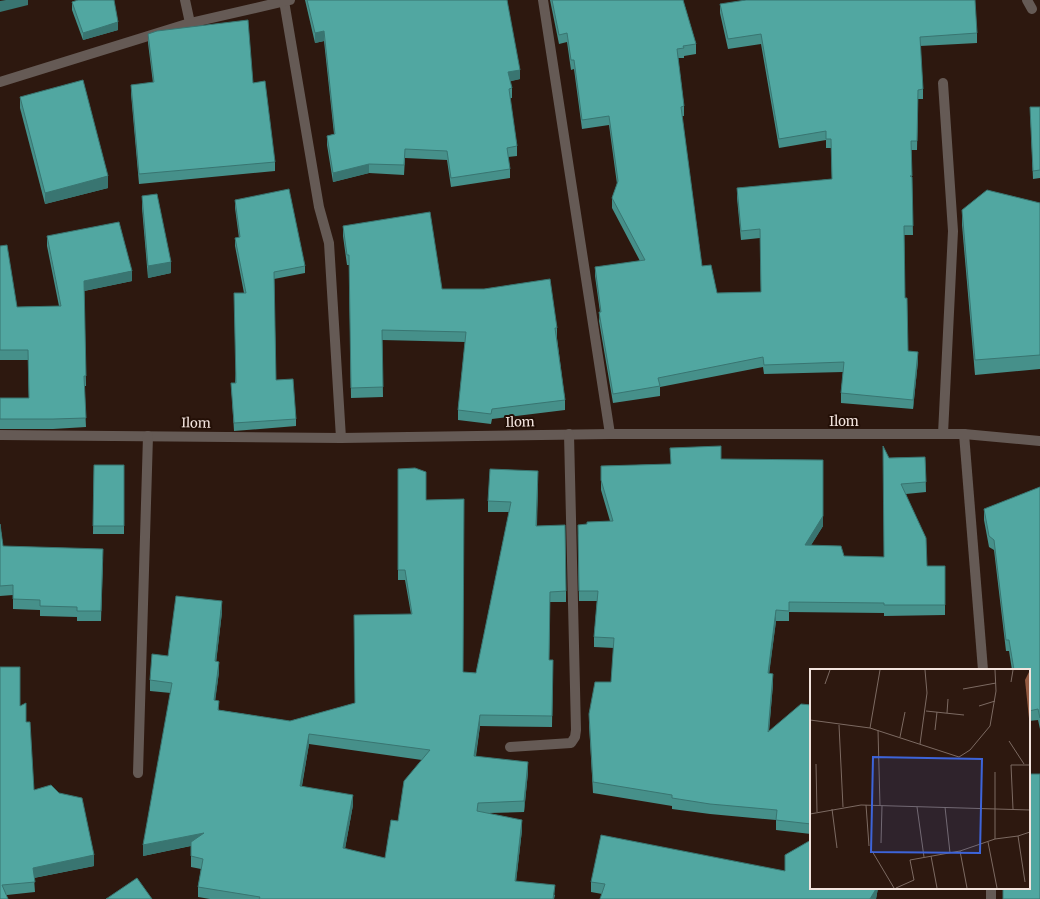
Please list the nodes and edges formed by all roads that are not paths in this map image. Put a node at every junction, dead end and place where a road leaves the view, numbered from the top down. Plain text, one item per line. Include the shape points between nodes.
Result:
1 (185, 0) edge
2 (542, 0) edge
3 (1027, 0) edge
4 (287, 1) edge
5 (1032, 9) dead end
6 (190, 23) junction
7 (0, 82) edge
8 (943, 83) dead end
9 (569, 434) junction
10 (610, 434) junction
11 (943, 434) junction
12 (964, 434) junction
13 (0, 435) edge
14 (148, 436) junction
15 (341, 438) junction
16 (1040, 441) edge
17 (983, 669) edge
18 (510, 747) dead end
19 (138, 773) dead end
20 (992, 889) edge
21 (991, 899) edge

1 - 6 street
2 - 10 street
3 - 5 street
4 - 6 street
4 - 15 street via 319,207 329,243
6 - 7 street
8 - 11 street via 953,230
9 - 10 street, Ilom
9 - 15 street, Ilom
9 - 18 street via 576,730 571,743
10 - 11 street, Ilom
11 - 12 street, Ilom
12 - 16 street, Ilom
12 - 17 street
13 - 14 street, Ilom
14 - 15 street, Ilom
14 - 19 street
20 - 21 street

